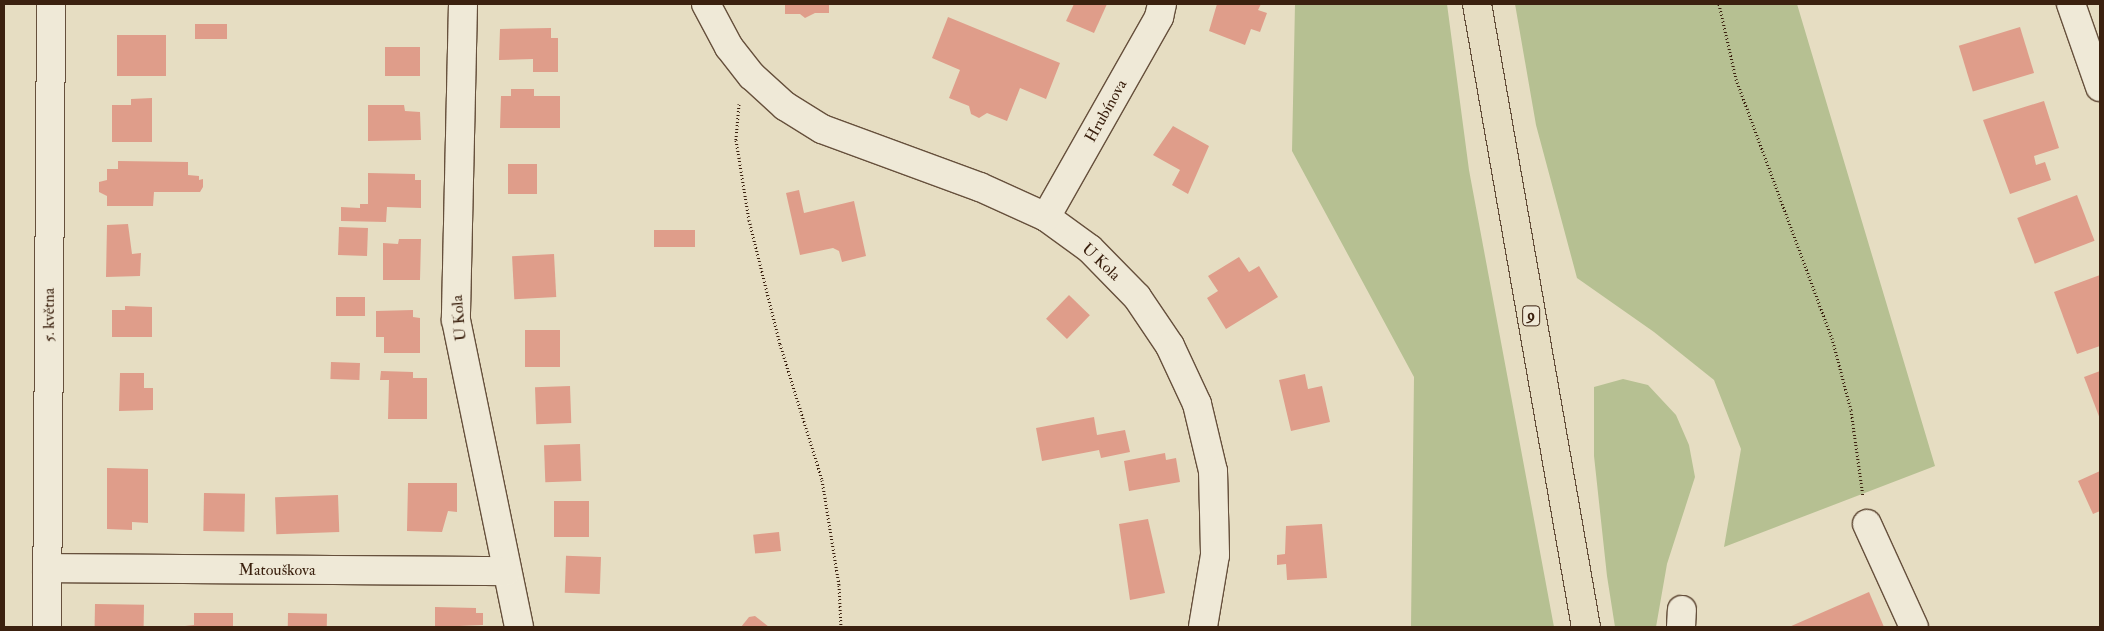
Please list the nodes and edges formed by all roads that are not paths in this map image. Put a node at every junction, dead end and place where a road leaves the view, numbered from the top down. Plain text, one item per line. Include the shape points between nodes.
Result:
1 (51, 4) edge
2 (463, 4) edge
3 (706, 4) edge
4 (1162, 4) edge
5 (1478, 4) edge
6 (2083, 17) edge
7 (2100, 87) edge
8 (1046, 217) junction
9 (1867, 524) road end
10 (47, 568) junction
11 (507, 571) junction
12 (47, 627) edge
13 (519, 627) edge
14 (1203, 627) edge
15 (1586, 627) edge
16 (1914, 627) edge

1 - 10 street, 5. května
2 - 11 street, U Kola via 456,320
3 - 8 street, U Kola via 729,47 752,76 785,106 822,129 980,187
4 - 8 street, Hrubínova via 1158,17
5 - 15 main road, 9
6 - 7 street
8 - 14 street, U Kola via 1090,249 1137,297 1170,346 1197,404 1213,471 1215,555
9 - 16 street
10 - 11 street, Matouškova
10 - 12 street, 5. května
11 - 13 street, U Kola

